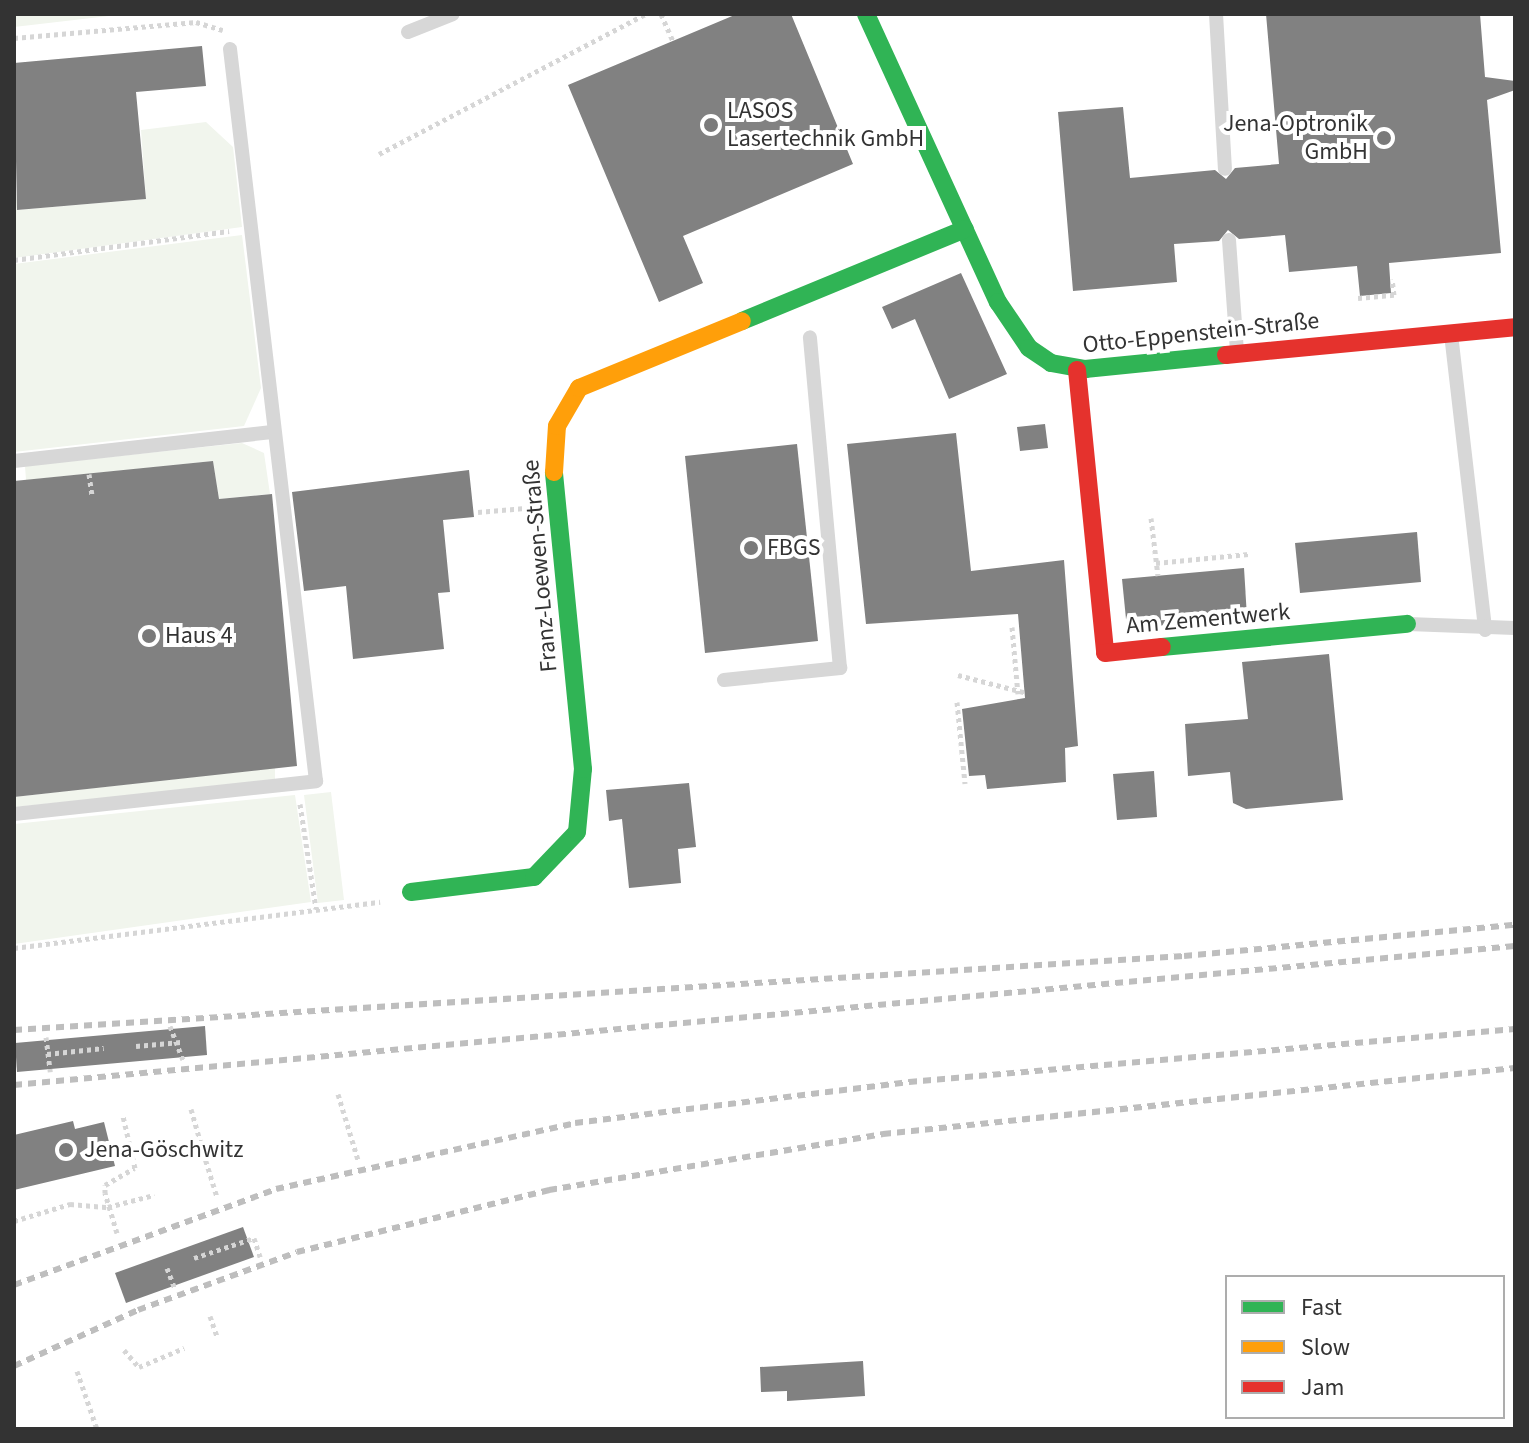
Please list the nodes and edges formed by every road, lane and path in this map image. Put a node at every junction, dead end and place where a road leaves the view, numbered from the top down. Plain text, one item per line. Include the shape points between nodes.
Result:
1 (453, 14) edge
2 (646, 14) edge
3 (661, 14) edge
4 (866, 14) edge
5 (1216, 14) edge
6 (408, 32) dead end
7 (14, 38) edge
8 (673, 41) dead end
9 (230, 49) joint
10 (379, 154) dead end
11 (1225, 169) dead end
12 (250, 228) junction
13 (965, 229) junction
14 (1229, 240) dead end
15 (14, 260) edge
16 (1392, 279) dead end
17 (1358, 298) dead end
18 (1515, 327) edge
19 (1451, 333) junction
20 (810, 337) dead end
21 (1237, 353) junction
22 (1077, 370) junction
23 (274, 432) junction
24 (14, 461) edge
25 (514, 509) dead end
26 (478, 512) dead end
27 (1151, 518) dead end
28 (1249, 554) dead end
29 (1156, 563) junction
30 (1158, 576) dead end
31 (1407, 624) joint
32 (1012, 627) dead end
33 (1515, 628) edge
34 (1485, 630) junction
35 (958, 675) dead end
36 (724, 680) dead end
37 (1027, 693) dead end
38 (1018, 694) junction
39 (957, 702) dead end
40 (297, 783) junction
41 (965, 784) dead end
42 (14, 814) edge
43 (411, 892) joint
44 (316, 909) junction
45 (14, 948) edge
46 (170, 1026) dead end
47 (46, 1037) dead end
48 (181, 1042) junction
49 (136, 1046) dead end
50 (104, 1048) dead end
51 (47, 1054) junction
52 (183, 1060) dead end
53 (50, 1072) dead end
54 (338, 1094) dead end
55 (191, 1109) dead end
56 (123, 1116) dead end
57 (201, 1145) junction
58 (172, 1153) dead end
59 (358, 1160) dead end
60 (154, 1195) dead end
61 (217, 1197) dead end
62 (108, 1207) junction
63 (14, 1221) edge
64 (117, 1233) dead end
65 (260, 1257) dead end
66 (194, 1258) dead end
67 (167, 1268) dead end
68 (175, 1289) dead end
69 (210, 1316) dead end
70 (217, 1336) dead end
71 (184, 1348) dead end
72 (124, 1350) dead end
73 (77, 1371) dead end
74 (97, 1429) edge

1 - 6 lane
2 - 10 path
3 - 8 path
4 - 13 street, Otto-Eppenstein-Straße
5 - 11 lane
7 - 9 path via 211,22 227,35
9 - 12 lane
12 - 15 path
12 - 23 lane
13 - 22 street, Otto-Eppenstein-Straße via 1012,327 1038,356
13 - 43 street, Franz-Loewen-Straße via 579,388 557,426 552,456 583,769 577,832 534,877
14 - 21 lane
16 - 17 path via 1394,295
18 - 19 street, Otto-Eppenstein-Straße
19 - 21 street, Otto-Eppenstein-Straße
19 - 34 lane
20 - 36 lane via 840,668
21 - 22 street, Otto-Eppenstein-Straße
22 - 31 street, Am Zementwerk via 1105,653
23 - 24 lane
23 - 40 lane via 316,781
25 - 26 path
27 - 29 path
28 - 29 path
29 - 30 path
31 - 34 lane
32 - 38 path
33 - 34 lane
35 - 38 path
37 - 38 path
39 - 41 path
40 - 42 lane
40 - 44 path
43 - 44 path via 396,901
44 - 45 path
46 - 48 path
47 - 51 path
48 - 49 path
48 - 52 path
50 - 51 path
51 - 53 path
54 - 59 path
55 - 57 path
56 - 62 path via 135,1168 105,1185
57 - 58 path
57 - 61 path
60 - 62 path
62 - 63 path via 70,1204
62 - 64 path
65 - 66 path via 254,1238
67 - 68 path
69 - 70 path
71 - 72 path via 139,1367
73 - 74 path

